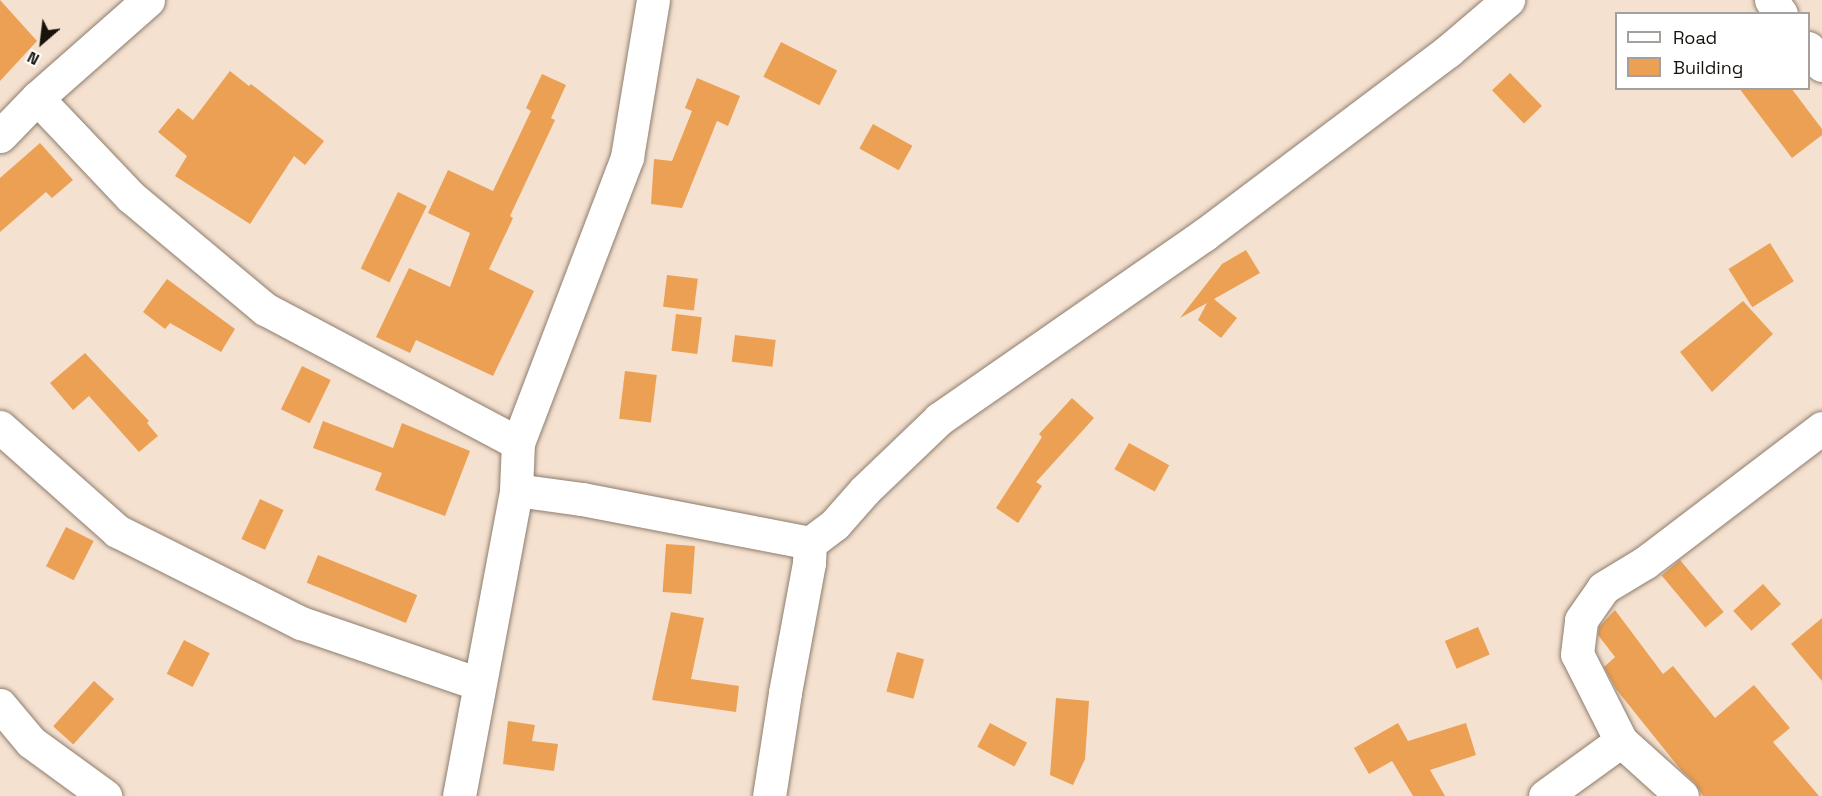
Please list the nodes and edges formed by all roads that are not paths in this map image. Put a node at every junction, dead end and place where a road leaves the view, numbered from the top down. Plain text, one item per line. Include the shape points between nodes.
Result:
1 (148, 0) edge
2 (653, 0) edge
3 (1508, 0) edge
4 (1810, 49) edge
5 (1822, 65) edge
6 (37, 99) junction
7 (0, 136) edge
8 (1822, 428) edge
9 (518, 443) junction
10 (6, 447) edge
11 (516, 490) junction
12 (810, 543) junction
13 (479, 684) junction
14 (0, 705) edge
15 (1621, 741) junction
16 (105, 796) edge
17 (459, 796) edge
18 (769, 796) edge
19 (1545, 796) edge
20 (1682, 796) edge

1 - 6 street
2 - 9 street via 627,157
3 - 12 street via 1449,51 1204,235 939,419 835,524
4 - 5 street
6 - 7 street
6 - 9 street via 131,197 265,309
8 - 15 street via 1646,562 1603,588 1581,620 1577,654
9 - 11 street
10 - 13 street via 117,531 301,623
11 - 12 street
11 - 13 street
12 - 18 street
13 - 17 street
14 - 16 street via 31,742
15 - 19 street
15 - 20 street

